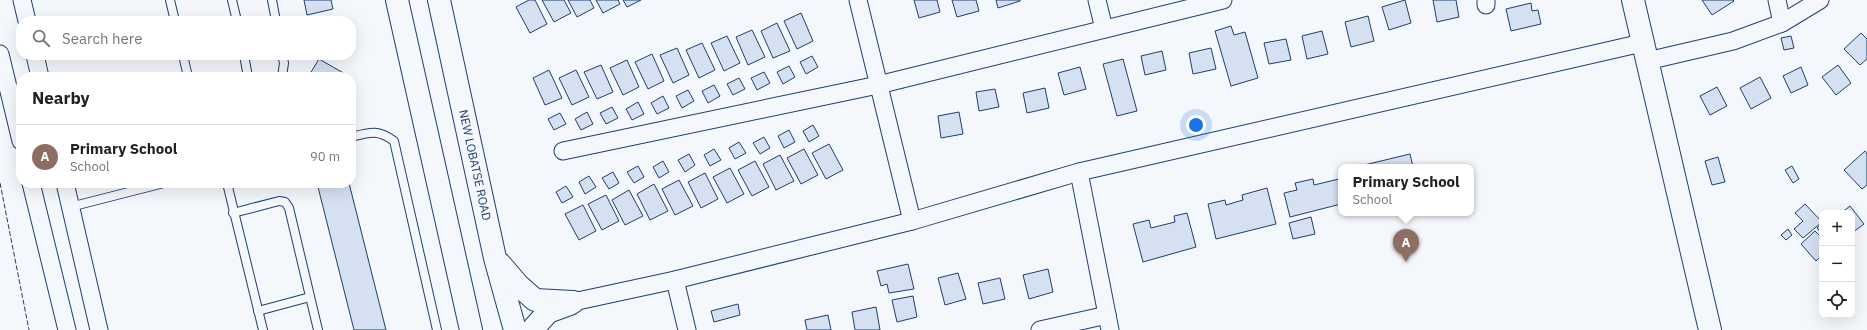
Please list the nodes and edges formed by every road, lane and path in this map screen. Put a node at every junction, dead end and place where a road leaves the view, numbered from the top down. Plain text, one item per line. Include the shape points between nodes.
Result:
1 (22, 0) edge
2 (170, 0) edge
3 (232, 0) edge
4 (272, 0) edge
5 (397, 0) edge
6 (439, 0) edge
7 (858, 0) edge
8 (1097, 0) edge
9 (1223, 0) edge
10 (1633, 0) edge
11 (1776, 0) edge
12 (1820, 0) edge
13 (26, 16) edge
14 (174, 16) edge
15 (236, 16) edge
16 (275, 16) edge
17 (1782, 23) junction
18 (1104, 29) junction
19 (1645, 52) junction
20 (0, 54) edge
21 (36, 60) edge
22 (184, 60) edge
23 (245, 60) edge
24 (283, 60) edge
25 (39, 72) edge
26 (187, 72) edge
27 (247, 72) edge
28 (283, 72) edge
29 (878, 85) junction
30 (16, 120) edge
31 (356, 135) edge
32 (563, 151) dead end
33 (1079, 172) junction
34 (32, 188) edge
35 (66, 188) edge
36 (145, 188) edge
37 (228, 188) edge
38 (70, 208) junction
39 (233, 213) junction
40 (912, 221) junction
41 (495, 258) junction
42 (675, 280) junction
43 (310, 297) junction
44 (573, 302) junction
45 (258, 311) junction
46 (1109, 322) edge
47 (67, 330) edge
48 (99, 330) edge
49 (263, 330) edge
50 (318, 330) edge
51 (437, 330) edge
52 (471, 330) edge
53 (514, 330) edge
54 (532, 330) edge
55 (687, 330) edge
56 (1040, 330) edge
57 (1710, 330) edge

1 - 13 street
2 - 14 lane
3 - 15 lane
4 - 16 lane
5 - 52 main road
6 - 41 main road, NEW LOBATSE ROAD
7 - 29 street
8 - 18 street
9 - 18 street
10 - 19 main road
11 - 17 street
12 - 17 street
17 - 19 street via 1733,41
18 - 29 street
19 - 33 street
19 - 57 main road
20 - 30 street
21 - 25 street
22 - 26 lane
23 - 27 lane
24 - 28 lane
29 - 32 street
29 - 40 street
31 - 51 lane via 372,132 384,134 394,142
33 - 40 street
33 - 46 street
34 - 47 street
35 - 38 street
36 - 38 lane
37 - 39 lane
38 - 48 street
39 - 43 lane via 279,201 285,202 289,208
39 - 45 lane
40 - 42 street
41 - 44 main road via 535,300
41 - 53 main road, NEW LOBATSE ROAD
42 - 44 street
42 - 55 street
43 - 45 lane
43 - 50 lane
44 - 54 main road via 548,312
45 - 49 lane
46 - 56 street

